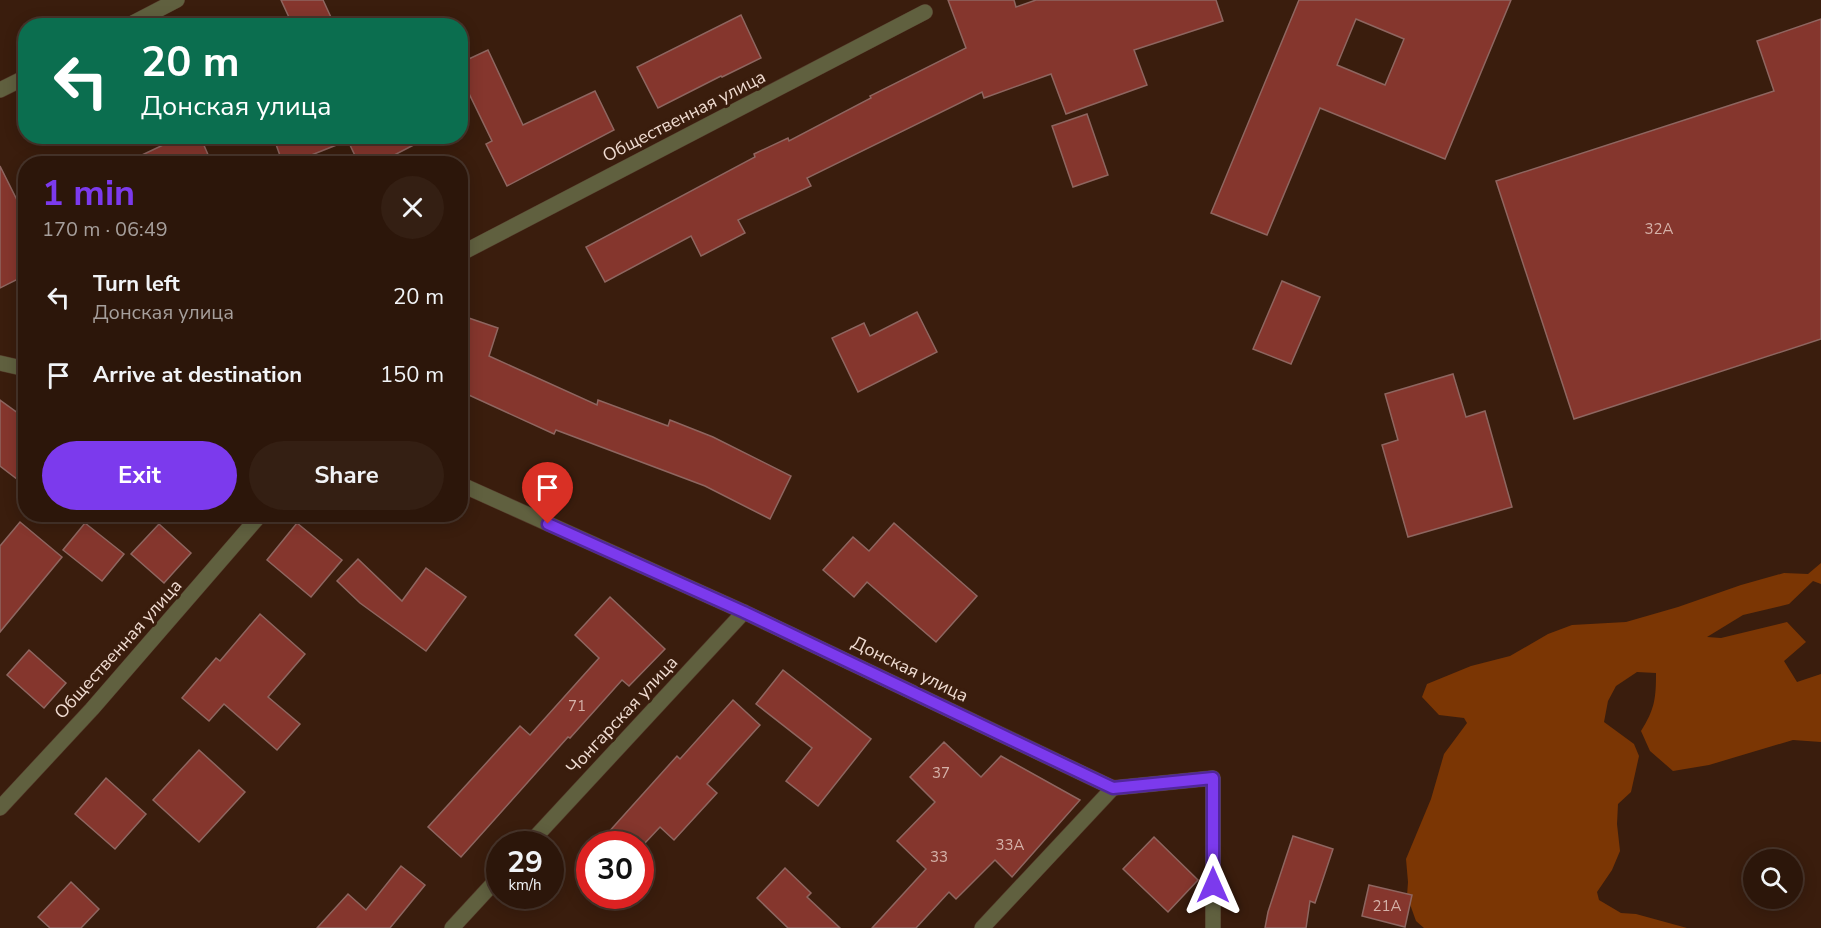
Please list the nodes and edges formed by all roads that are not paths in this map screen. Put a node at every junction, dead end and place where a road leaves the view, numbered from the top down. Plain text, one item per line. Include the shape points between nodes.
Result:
1 (177, 0) edge
2 (925, 12) dead end
3 (142, 18) edge
4 (18, 81) edge
5 (0, 90) edge
6 (468, 250) edge
7 (0, 363) edge
8 (18, 367) edge
9 (468, 488) edge
10 (254, 522) edge
11 (744, 612) junction
12 (1113, 788) junction
13 (0, 808) edge
14 (541, 831) edge
15 (486, 891) edge
16 (452, 928) edge
17 (982, 928) edge
18 (1213, 928) edge

1 - 3 street
2 - 6 street, Общественная улица
4 - 5 street
7 - 8 street
9 - 11 street, Донская улица
10 - 13 street, Общественная улица via 92,709
11 - 12 street, Донская улица
11 - 14 street, Чонгарская улица
12 - 17 street
12 - 18 street via 1213,778
15 - 16 street

